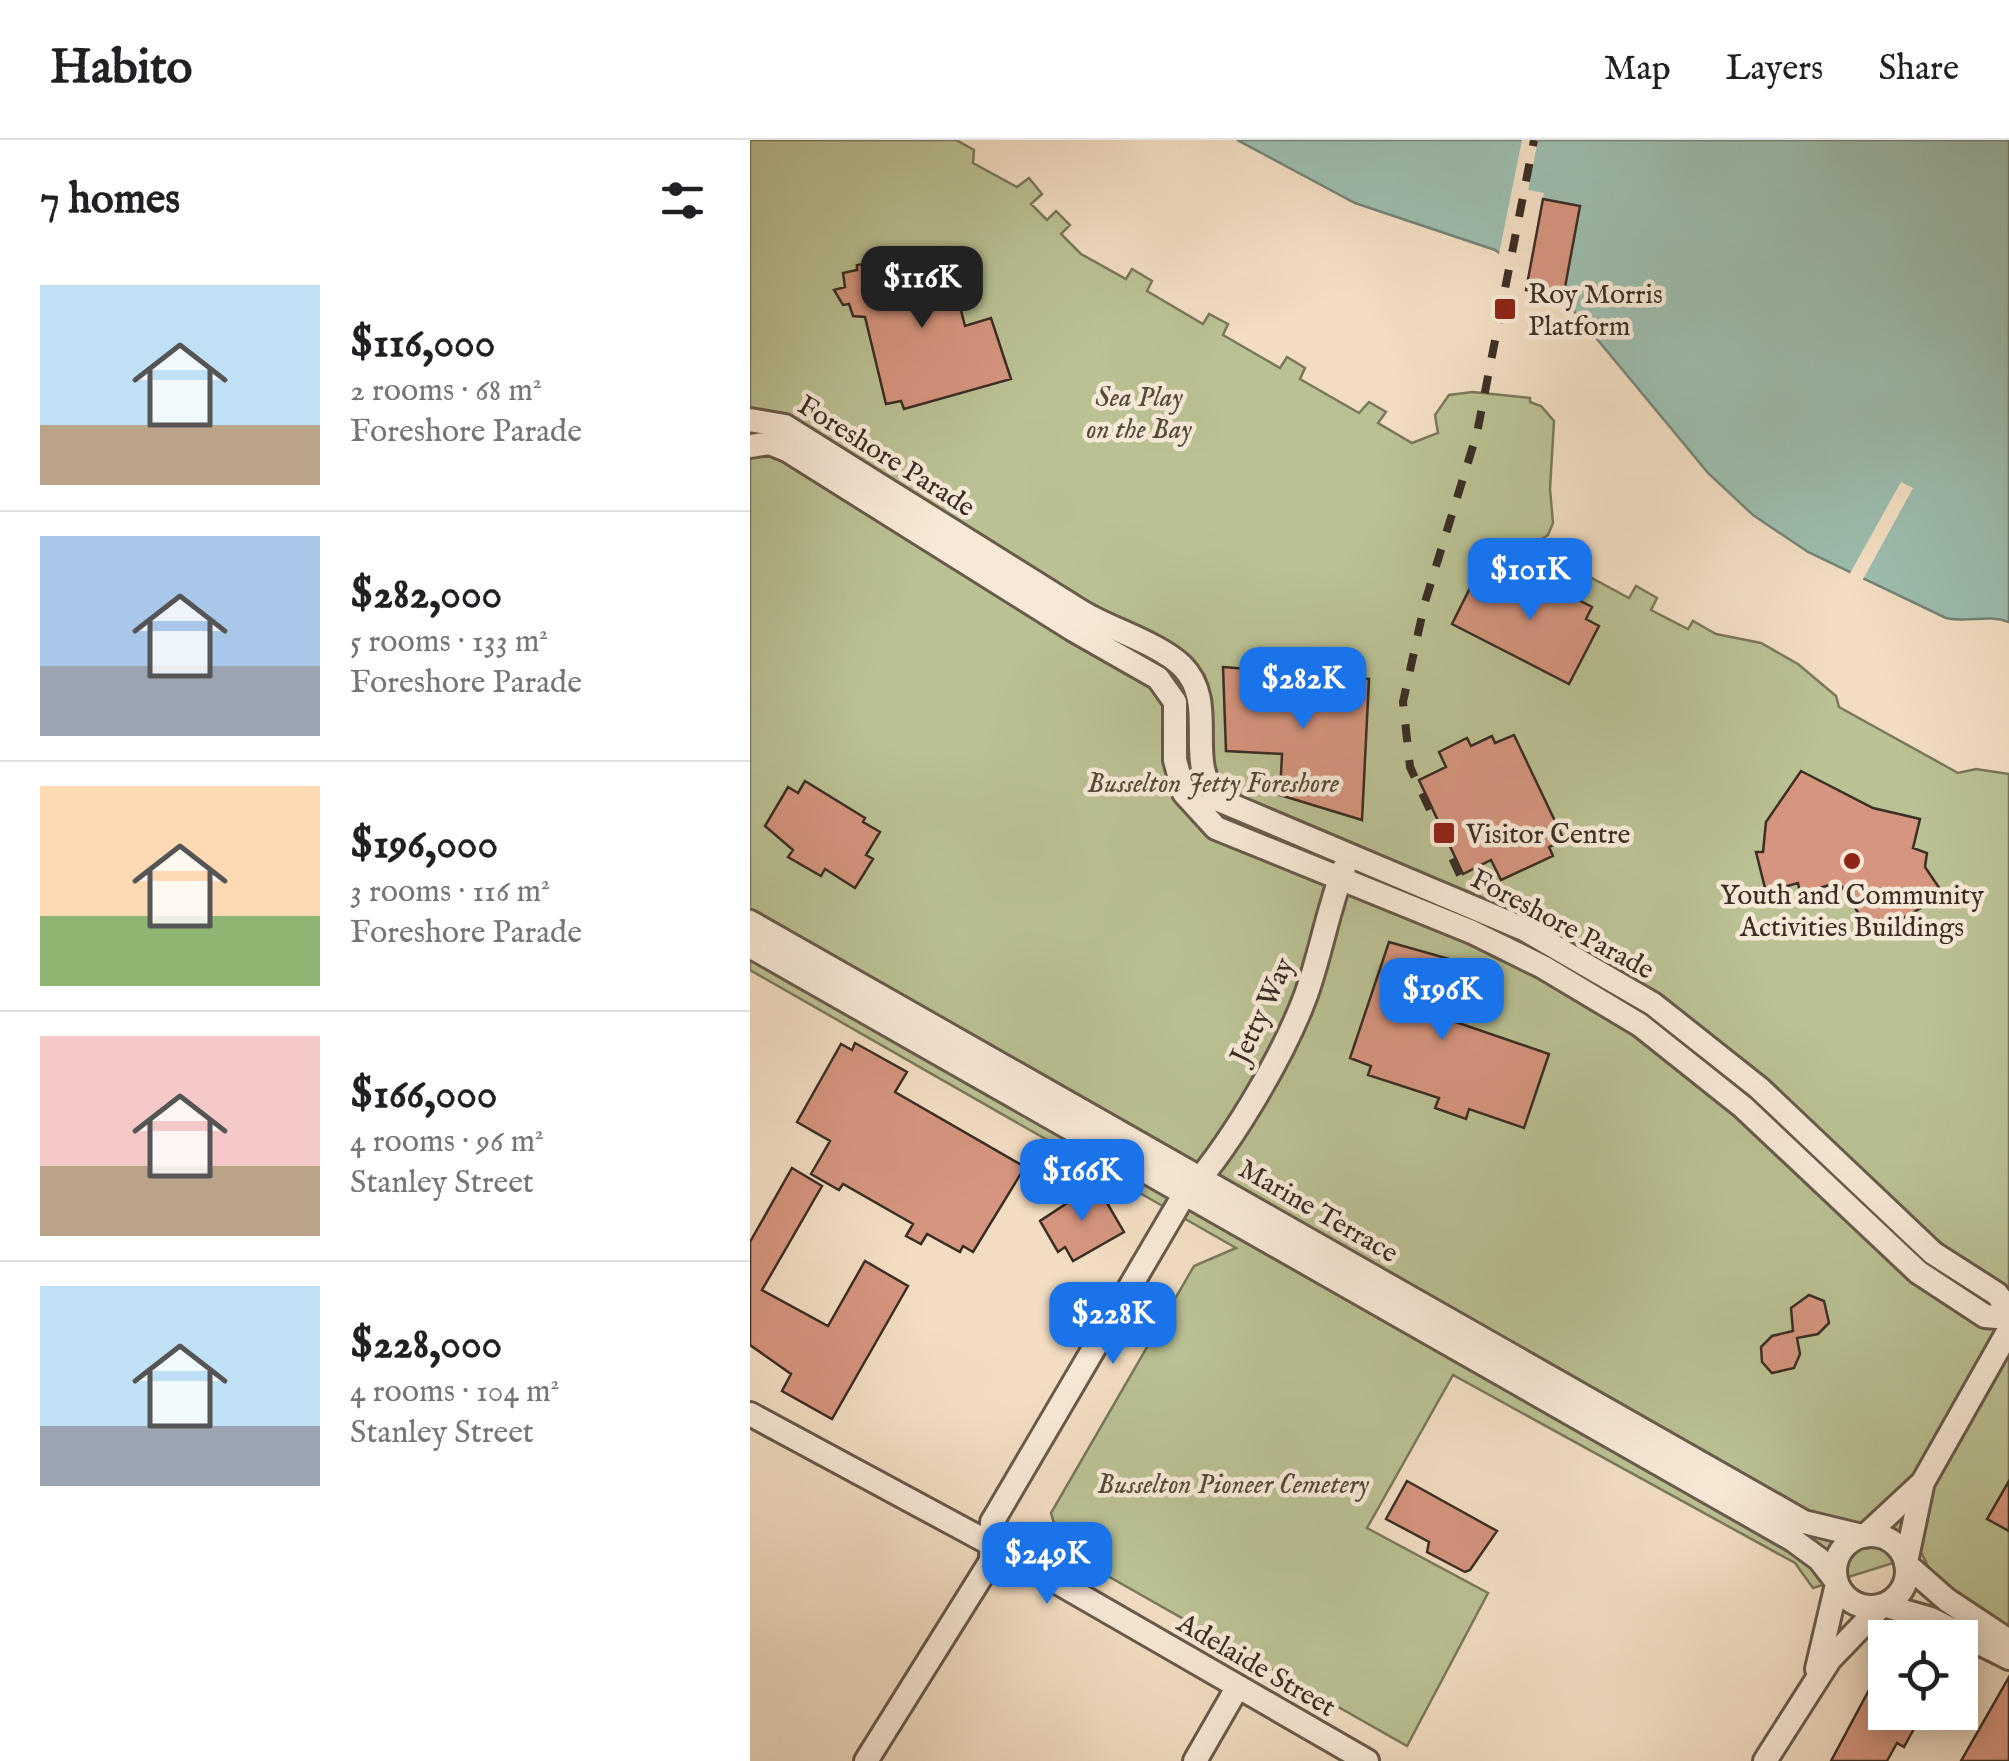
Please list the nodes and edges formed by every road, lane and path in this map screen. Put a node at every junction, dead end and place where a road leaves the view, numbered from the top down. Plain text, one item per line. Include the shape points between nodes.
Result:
1 (750, 420) edge
2 (751, 446) edge
3 (1349, 856) junction
4 (1340, 878) junction
5 (750, 922) edge
6 (750, 946) edge
7 (1194, 1186) junction
8 (2009, 1310) edge
9 (2009, 1318) edge
10 (2009, 1330) edge
11 (750, 1414) edge
12 (1923, 1482) junction
13 (1863, 1536) junction
14 (992, 1544) junction
15 (1906, 1563) junction
16 (1837, 1582) junction
17 (1882, 1605) junction
18 (2009, 1642) edge
19 (2009, 1658) edge
20 (1813, 1682) junction
21 (1237, 1688) junction
22 (866, 1761) edge
23 (1194, 1761) edge
24 (1367, 1761) edge
25 (1764, 1761) edge

1 - 3 street, Foreshore Parade via 785,426 1108,627 1170,657 1190,675 1198,695 1202,771 1212,792 1228,806
2 - 4 street, Foreshore Parade via 787,450 1158,678 1175,702 1178,777 1192,807 1216,828
3 - 4 street, Jetty Way
3 - 8 street, Foreshore Parade via 1524,929 1654,1004 1759,1088 1920,1242 1997,1294
4 - 7 street, Jetty Way via 1289,1034
4 - 9 street, Foreshore Parade via 1514,951 1640,1025 1743,1106 1918,1272 1985,1316
5 - 7 street, Marine Terrace
6 - 7 street, Marine Terrace
7 - 13 street, Marine Terrace via 1804,1522
7 - 14 street, Jetty Way via 992,1522
7 - 16 street, Marine Terrace via 1793,1540
10 - 12 street
11 - 14 street, Adelaide Street
12 - 13 street
12 - 15 street
13 - 15 street via 1886,1538
13 - 16 street via 1837,1558
14 - 21 street, Adelaide Street
14 - 22 street, Jetty Way via 991,1561
15 - 17 street via 1900,1593
15 - 18 street
16 - 17 street via 1850,1601
16 - 20 street
17 - 19 street via 1931,1619
17 - 20 street
20 - 25 street
21 - 23 street
21 - 24 street, Adelaide Street

